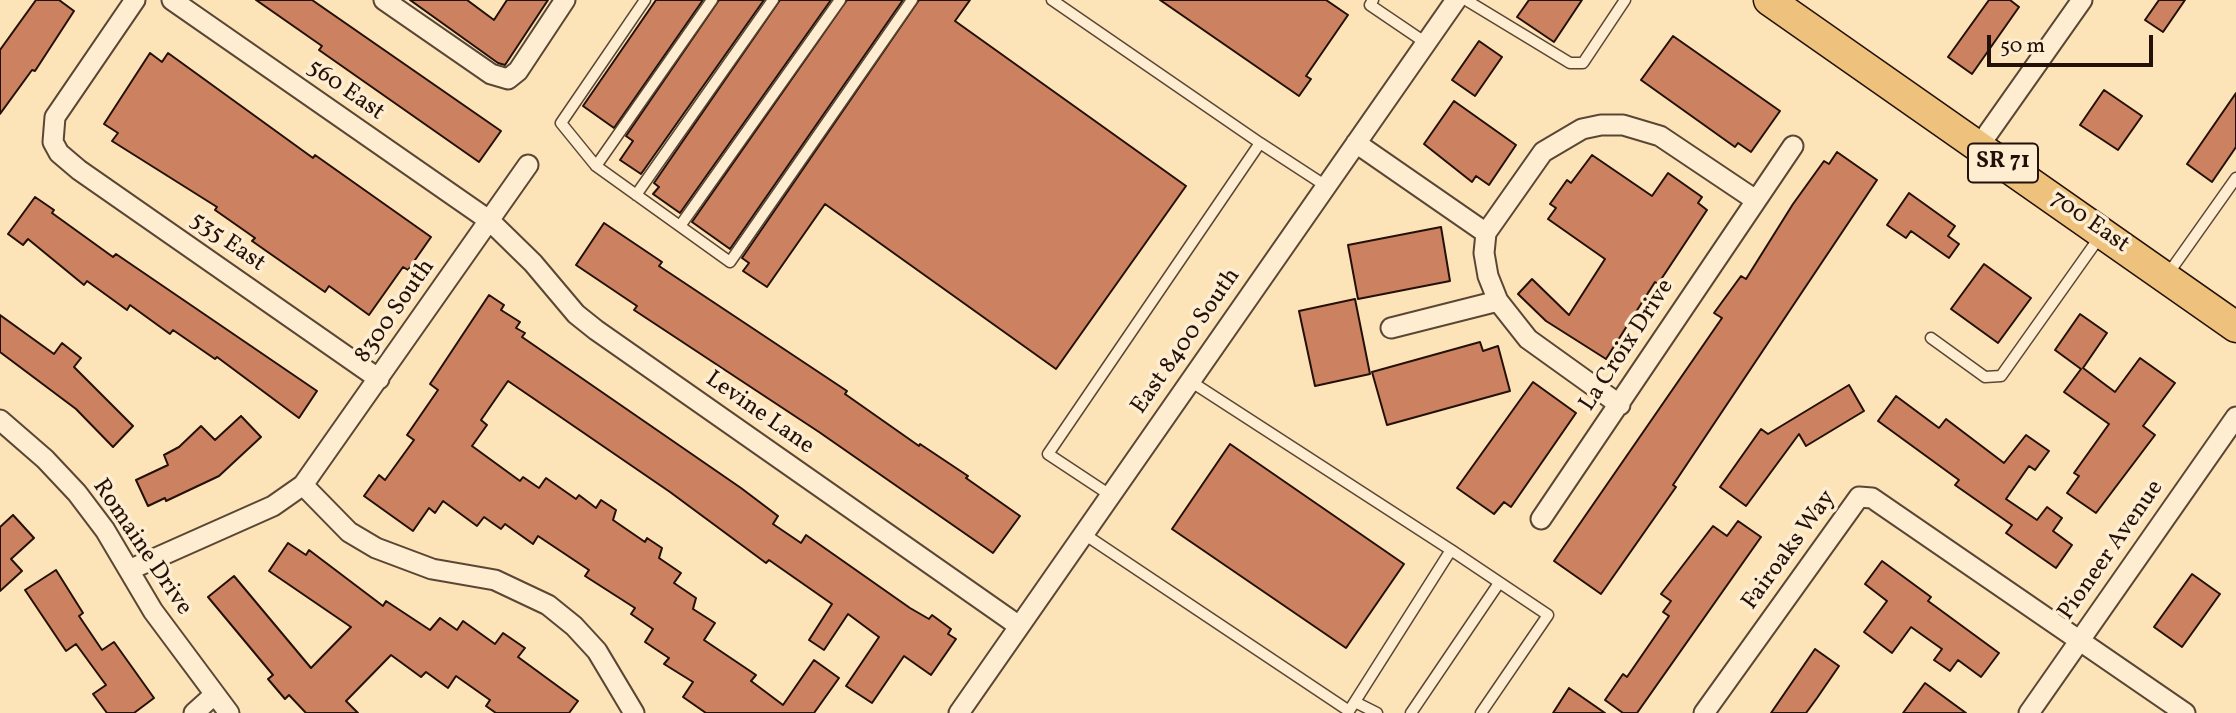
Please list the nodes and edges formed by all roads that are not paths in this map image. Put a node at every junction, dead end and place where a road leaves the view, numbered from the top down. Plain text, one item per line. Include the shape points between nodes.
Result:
1 (135, 0) edge
2 (172, 0) edge
3 (384, 0) edge
4 (565, 0) edge
5 (645, 0) edge
6 (712, 0) edge
7 (773, 0) edge
8 (840, 0) edge
9 (912, 0) edge
10 (1052, 0) edge
11 (1373, 0) edge
12 (1456, 0) edge
13 (1466, 0) edge
14 (1625, 0) edge
15 (1769, 0) edge
16 (2082, 0) edge
17 (410, 7) edge
18 (1426, 43) junction
19 (1260, 143) junction
20 (1356, 143) junction
21 (1793, 146) dead end
22 (1979, 146) junction
23 (528, 165) dead end
24 (596, 166) junction
25 (2236, 178) edge
26 (1326, 186) junction
27 (636, 195) junction
28 (1754, 199) junction
29 (490, 221) junction
30 (680, 226) junction
31 (1486, 233) junction
32 (2102, 233) junction
33 (2166, 278) junction
34 (1498, 301) junction
35 (2236, 327) edge
36 (1391, 328) dead end
37 (1931, 338) dead end
38 (379, 379) junction
39 (1190, 381) junction
40 (1620, 405) junction
41 (2236, 418) edge
42 (4, 431) edge
43 (303, 485) junction
44 (1110, 495) junction
45 (1541, 519) dead end
46 (1084, 534) junction
47 (1451, 550) junction
48 (129, 570) junction
49 (1499, 583) junction
50 (1019, 626) junction
51 (2080, 641) junction
52 (214, 695) junction
53 (1355, 702) junction
54 (194, 713) edge
55 (229, 713) edge
56 (634, 713) edge
57 (959, 713) edge
58 (1377, 713) edge
59 (1411, 713) edge
60 (1481, 713) edge
61 (1704, 713) edge
62 (2029, 713) edge
63 (2185, 713) edge

1 - 38 street, 535 East via 61,105 52,129 59,153
2 - 29 street, 560 East
3 - 17 street
4 - 17 street via 508,79 491,74
5 - 24 lane via 561,123
6 - 24 lane
7 - 27 lane
8 - 30 lane
9 - 30 lane via 730,262
10 - 19 lane
11 - 18 lane via 1370,5
12 - 18 street, East 8400 South
13 - 14 lane via 1570,63 1583,63
15 - 22 main road, 700 East / SR 71
16 - 22 street
18 - 20 street, East 8400 South
19 - 26 lane
19 - 44 lane via 1048,454
20 - 26 street, East 8400 South
20 - 31 street
21 - 28 street, La Croix Drive
22 - 32 main road, 700 East / SR 71
23 - 29 street, 8300 South
24 - 27 lane
25 - 33 lane
26 - 39 street, East 8400 South
27 - 30 lane
28 - 31 street via 1643,129 1623,125 1582,129 1543,152
28 - 40 street, La Croix Drive
29 - 38 street, 8300 South
29 - 50 street, Levine Lane via 596,330
31 - 34 street via 1488,276
32 - 33 main road, 700 East / SR 71
32 - 37 lane via 2001,376 1985,377
33 - 35 main road, 700 East / SR 71
34 - 36 street
34 - 40 street via 1528,339
38 - 43 street, 8300 South
39 - 44 street, East 8400 South
39 - 47 lane
40 - 45 street, La Croix Drive
41 - 51 street, Pioneer Avenue
42 - 48 street, Romaine Drive via 77,493
43 - 48 street, 8300 South via 273,506
43 - 56 street via 349,531 376,548 432,569 495,580 548,605 597,651
44 - 46 street, East 8400 South
46 - 50 street, East 8400 South
46 - 53 lane via 1349,711
47 - 49 lane
47 - 53 lane
48 - 52 street, Romaine Drive
49 - 59 lane
49 - 60 lane via 1548,615
50 - 57 street, East 8400 South
51 - 61 street, Fairoaks Way via 1872,498 1859,497
51 - 62 street, Pioneer Avenue
51 - 63 street
52 - 54 street
52 - 55 street, Romaine Drive
53 - 58 lane

